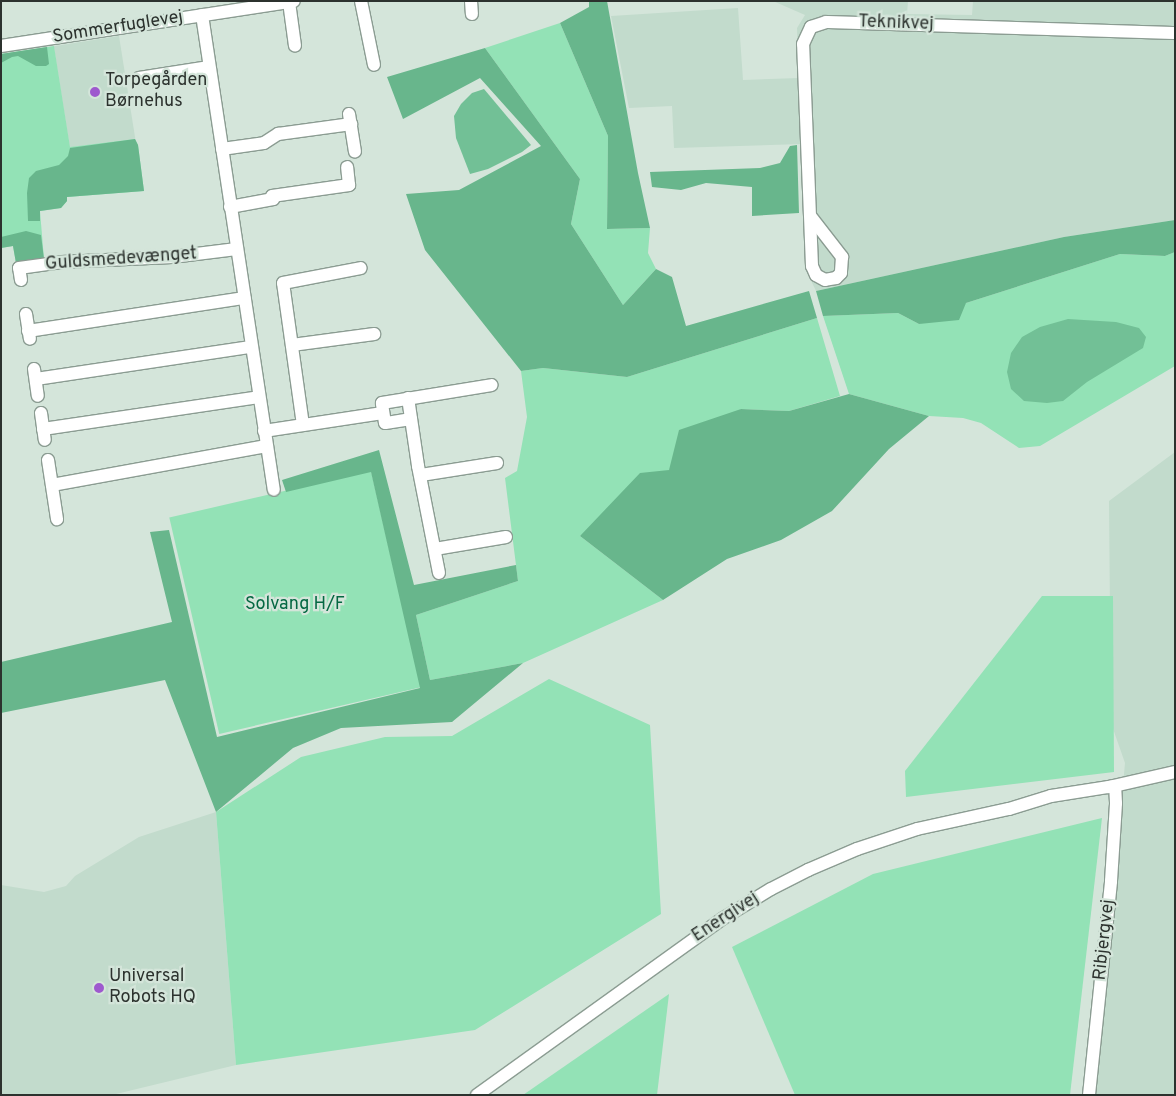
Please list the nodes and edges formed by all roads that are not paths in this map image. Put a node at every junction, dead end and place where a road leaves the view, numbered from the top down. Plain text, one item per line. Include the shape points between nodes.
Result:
1 (362, 1) edge
2 (292, 2) edge
3 (267, 3) edge
4 (202, 15) junction
5 (1175, 33) edge
6 (1, 46) edge
7 (295, 46) dead end
8 (162, 60) dead end
9 (374, 65) dead end
10 (209, 67) junction
11 (164, 74) junction
12 (139, 78) dead end
13 (222, 149) junction
14 (355, 152) dead end
15 (347, 167) dead end
16 (230, 207) junction
17 (811, 217) dead end
18 (237, 249) junction
19 (361, 268) dead end
20 (21, 280) dead end
21 (244, 298) junction
22 (26, 314) dead end
23 (374, 334) dead end
24 (292, 345) junction
25 (251, 347) junction
26 (492, 385) dead end
27 (38, 396) dead end
28 (259, 397) junction
29 (408, 398) junction
30 (41, 413) dead end
31 (384, 413) junction
32 (411, 419) junction
33 (303, 425) junction
34 (264, 431) junction
35 (266, 446) junction
36 (48, 460) dead end
37 (497, 462) dead end
38 (421, 475) junction
39 (52, 485) junction
40 (274, 490) dead end
41 (57, 519) dead end
42 (506, 537) dead end
43 (435, 549) junction
44 (439, 573) dead end
45 (1175, 772) edge
46 (1116, 786) junction
47 (477, 1095) edge
48 (1089, 1095) edge

1 - 9 street
2 - 3 street, Sommerfuglevej
2 - 7 street
3 - 4 street, Sommerfuglevej
4 - 6 street, Sommerfuglevej
4 - 10 street
5 - 17 street, Teknikvej via 826,22 811,27 803,44
8 - 11 street
10 - 11 street
10 - 13 street
11 - 12 street
13 - 14 street via 264,143 278,134 350,119
13 - 16 street
15 - 16 street via 349,185 272,196 272,200
16 - 18 street
18 - 20 street, Guldsmedevænget via 172,258 36,265 19,268
18 - 21 street
19 - 24 street via 283,282
21 - 22 street via 29,335
21 - 25 street
23 - 24 street
24 - 33 street
25 - 27 street via 35,374
25 - 28 street
26 - 29 street
28 - 30 street via 44,435
28 - 34 street
29 - 31 street via 382,402
29 - 32 street
31 - 32 street via 385,423
31 - 33 street
32 - 38 street
33 - 34 street
34 - 35 street
35 - 39 street
35 - 40 street
36 - 39 street
37 - 38 street
38 - 43 street
39 - 41 street
42 - 43 street
43 - 44 street
45 - 46 street, Energivej
46 - 47 street, Energivej via 1051,796 1009,809 917,829 808,870 722,919
46 - 48 street, Ribjergvej via 1111,881

